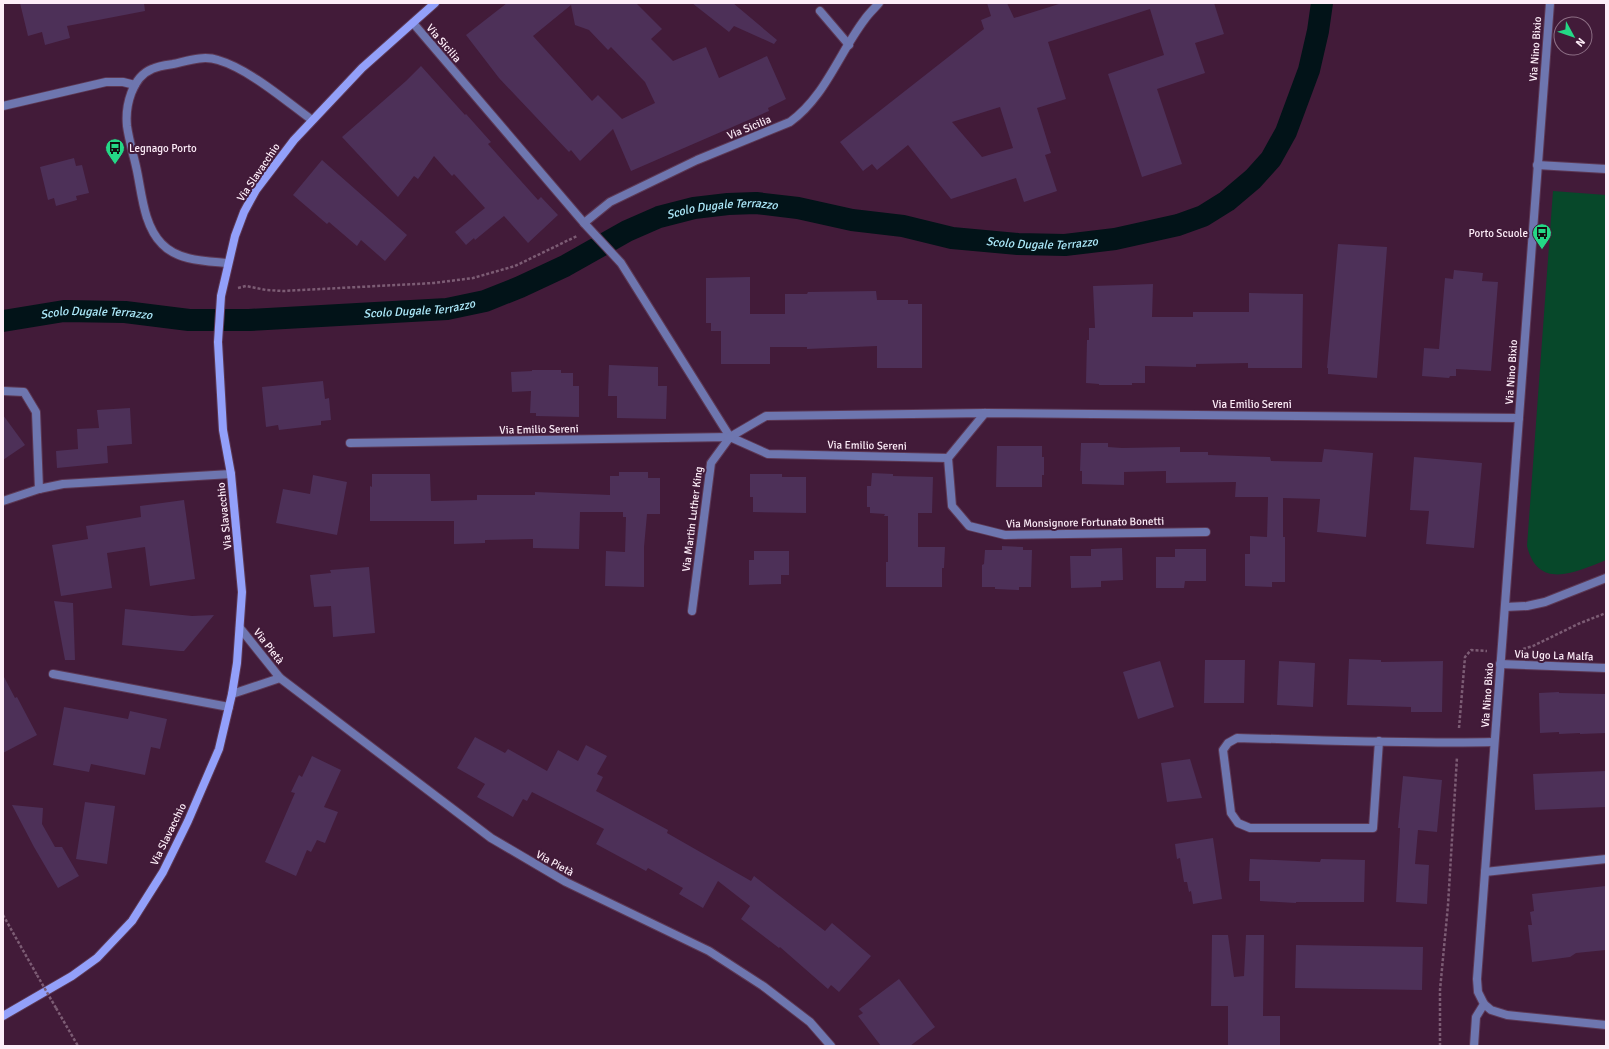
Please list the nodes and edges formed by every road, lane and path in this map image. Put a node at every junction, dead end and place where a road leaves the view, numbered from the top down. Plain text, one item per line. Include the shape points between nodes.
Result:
1 (435, 3) edge
2 (880, 3) edge
3 (1550, 3) edge
4 (820, 11) dead end
5 (413, 23) junction
6 (849, 45) junction
7 (135, 85) junction
8 (3, 106) edge
9 (312, 120) junction
10 (1538, 165) junction
11 (1606, 169) edge
12 (589, 228) junction
13 (228, 264) junction
14 (233, 290) dead end
15 (3, 391) edge
16 (985, 413) junction
17 (1519, 418) junction
18 (730, 437) junction
19 (350, 443) dead end
20 (948, 458) junction
21 (230, 474) junction
22 (39, 489) junction
23 (3, 501) edge
24 (1206, 532) dead end
25 (1606, 578) edge
26 (1505, 607) junction
27 (692, 611) dead end
28 (1606, 613) edge
29 (240, 628) junction
30 (1519, 650) dead end
31 (1488, 651) dead end
32 (1500, 664) junction
33 (1606, 668) edge
34 (53, 674) dead end
35 (280, 678) junction
36 (232, 694) junction
37 (229, 708) junction
38 (1458, 735) dead end
39 (1379, 741) junction
40 (1494, 742) junction
41 (1457, 758) dead end
42 (1606, 859) edge
43 (1485, 872) junction
44 (3, 915) edge
45 (1484, 1004) junction
46 (3, 1016) edge
47 (1606, 1025) edge
48 (78, 1046) edge
49 (831, 1046) edge
50 (1440, 1046) edge
51 (1474, 1046) edge

1 - 5 street, Via Slavacchio
2 - 6 street, Via Sicilia via 865,19
3 - 10 street, Via Nino Bixio
4 - 6 street
5 - 9 street, Via Slavacchio via 362,68
5 - 12 street, Via Sicilia
6 - 12 street, Via Sicilia via 810,106 790,122 697,160 610,202
7 - 8 street via 106,82
7 - 9 street via 141,76 152,69 196,59 216,59 234,66
7 - 13 street via 130,94 127,125 145,212 152,230 162,244 173,253 186,258
9 - 13 street, Via Slavacchio via 256,190 244,212
10 - 11 street
10 - 17 street, Via Nino Bixio
12 - 14 path via 515,266 473,278 434,283 282,291 246,286
12 - 18 street, Via Sicilia via 621,263
13 - 21 street, Via Slavacchio via 221,296 218,342 223,430
15 - 22 street via 24,392 36,412
16 - 17 street, Via Emilio Sereni
16 - 18 street, Via Emilio Sereni via 766,416
16 - 20 street
17 - 26 street, Via Nino Bixio
18 - 19 street, Via Emilio Sereni
18 - 20 street, Via Emilio Sereni via 768,454
18 - 27 street, Via Martin Luther King via 711,463
20 - 24 street, Via Monsignore Fortunato Bonetti via 952,506 969,526 1005,535
21 - 22 street via 63,484
21 - 29 street, Via Slavacchio via 242,592
22 - 23 street
25 - 26 street via 1544,602
26 - 32 street, Via Nino Bixio
28 - 30 path
29 - 35 street, Via Pietà
29 - 36 street, Via Slavacchio
31 - 38 path via 1471,650 1465,657
32 - 33 street, Via Ugo La Malfa
32 - 40 street, Via Nino Bixio
34 - 37 street
35 - 36 street, Via Pietà
35 - 49 street, Via Pietà via 491,838 566,882 708,951 763,986 810,1022
36 - 37 street, Via Slavacchio
37 - 46 street, Via Slavacchio via 219,748 188,821 163,872 132,921 97,958 72,976
39 - 39 street, Via Nino Bixio via 1237,738 1228,742 1223,750 1231,813 1238,823 1250,828 1373,828
39 - 40 street, Via Nino Bixio
40 - 43 street, Via Nino Bixio
41 - 50 path via 1440,990
42 - 43 street
43 - 45 street, Via Nino Bixio via 1477,979 1478,992
44 - 48 path, bridge
45 - 47 street via 1491,1010 1507,1015
45 - 51 street via 1476,1017

